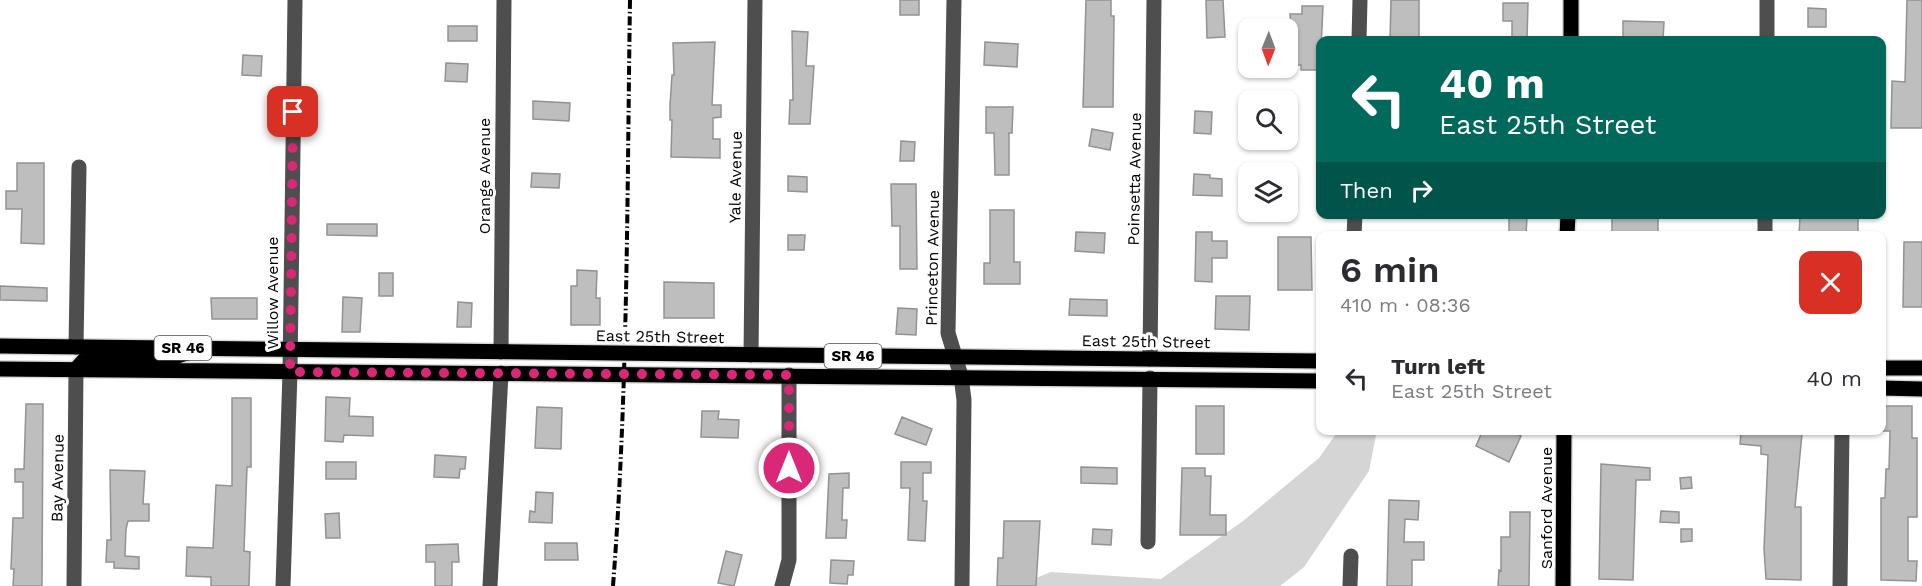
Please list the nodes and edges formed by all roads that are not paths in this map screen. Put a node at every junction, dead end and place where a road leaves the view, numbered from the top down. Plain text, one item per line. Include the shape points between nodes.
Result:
1 (295, 0) edge
2 (504, 0) edge
3 (755, 0) edge
4 (954, 0) edge
5 (1154, 0) edge
6 (1360, 0) edge
7 (1571, 0) edge
8 (1767, 0) edge
9 (1359, 36) edge
10 (1571, 36) edge
11 (1767, 36) edge
12 (79, 167) dead end
13 (0, 346) edge
14 (76, 347) junction
15 (200, 349) junction
16 (290, 350) junction
17 (501, 352) junction
18 (607, 353) junction
19 (751, 355) junction
20 (956, 357) junction
21 (1150, 359) junction
22 (1242, 361) junction
23 (1316, 362) edge
24 (1886, 368) edge
25 (1922, 368) edge
26 (0, 369) edge
27 (76, 369) junction
28 (290, 372) junction
29 (501, 373) junction
30 (789, 375) junction
31 (962, 376) junction
32 (1150, 378) junction
33 (1316, 381) edge
34 (1886, 388) edge
35 (1922, 389) edge
36 (1564, 435) edge
37 (1842, 435) edge
38 (1148, 542) dead end
39 (1351, 556) dead end
40 (74, 586) edge
41 (284, 586) edge
42 (490, 586) edge
43 (783, 586) edge
44 (962, 586) edge
45 (1350, 586) edge
46 (1563, 586) edge
47 (1840, 586) edge

1 - 16 street, Willow Avenue
2 - 17 street, Orange Avenue
3 - 19 street, Yale Avenue
4 - 20 street, Princeton Avenue via 948,333
5 - 21 street, Poinsetta Avenue
6 - 9 street
7 - 10 main road
8 - 11 street
12 - 14 street
13 - 14 main road, East 25th Street / SR 46
14 - 15 main road, East 25th Street / SR 46
15 - 16 main road, East 25th Street / SR 46
15 - 27 main road via 168,359 86,358
16 - 17 main road, East 25th Street / SR 46
16 - 28 street, Willow Avenue
17 - 18 main road, East 25th Street / SR 46
18 - 19 main road, East 25th Street / SR 46
18 - 29 main road via 584,363 510,362
19 - 20 main road, East 25th Street / SR 46
20 - 21 main road, East 25th Street / SR 46
20 - 31 street, Princeton Avenue
21 - 22 main road, East 25th Street / SR 46
22 - 23 main road, East 25th Street / SR 46
22 - 32 main road via 1223,369 1162,369
24 - 25 main road
26 - 27 main road, SR 46
27 - 28 main road, SR 46
27 - 40 street, Bay Avenue
28 - 29 main road, SR 46
28 - 41 street, Willow Avenue
29 - 30 main road, SR 46
29 - 42 street
30 - 31 main road, SR 46
30 - 43 street via 789,560
31 - 32 main road, SR 46
31 - 44 street, Princeton Avenue
32 - 33 main road, SR 46
32 - 38 street
34 - 35 main road
36 - 46 main road, Sanford Avenue
37 - 47 street
39 - 45 street

